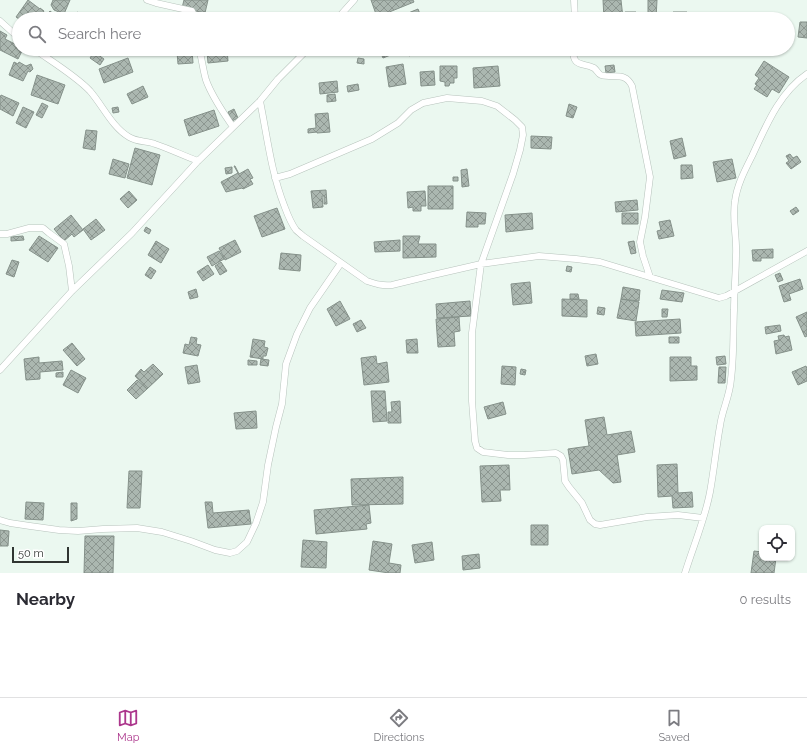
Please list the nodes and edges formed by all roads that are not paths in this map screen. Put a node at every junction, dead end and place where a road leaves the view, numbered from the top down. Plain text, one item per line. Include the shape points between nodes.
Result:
1 (147, 0) edge
2 (354, 0) edge
3 (574, 0) edge
4 (192, 12) edge
5 (343, 12) edge
6 (575, 12) edge
7 (0, 21) edge
8 (12, 32) edge
9 (44, 56) edge
10 (201, 56) edge
11 (301, 56) edge
12 (573, 56) edge
13 (807, 74) edge
14 (260, 100) junction
15 (233, 127) junction
16 (198, 161) junction
17 (275, 178) junction
18 (0, 234) edge
19 (807, 251) edge
20 (341, 263) junction
21 (481, 264) junction
22 (650, 277) junction
23 (72, 291) junction
24 (734, 291) junction
25 (0, 370) edge
26 (703, 518) junction
27 (0, 520) edge
28 (685, 573) edge

1 - 4 street
2 - 5 street
3 - 6 street
7 - 8 street
9 - 16 street via 90,91 119,129 129,137 162,146
10 - 15 street via 206,79 216,102
11 - 14 street
12 - 22 street via 581,64 594,68 600,74 625,77 632,86 650,177 646,217 640,242
13 - 24 street via 789,90 778,105 739,182 735,201
14 - 15 street
14 - 17 street
15 - 16 street
16 - 23 street via 132,233
17 - 20 street via 288,217 297,231
17 - 21 street via 372,139 423,103 446,98 482,101 497,106 522,127 523,135 513,174
18 - 23 street via 43,228 64,244
19 - 24 street
20 - 21 street via 367,281 385,286
20 - 27 street via 310,308 286,364 282,404 268,465 263,502 247,542 237,551 222,552 162,532 137,528 59,530
21 - 22 street via 540,256 600,262
21 - 26 street via 472,333 472,401 477,448 483,452 524,455 556,453 561,456 569,487 595,524 647,517
22 - 24 street via 719,298
23 - 25 street
24 - 26 street via 731,379
26 - 28 street

